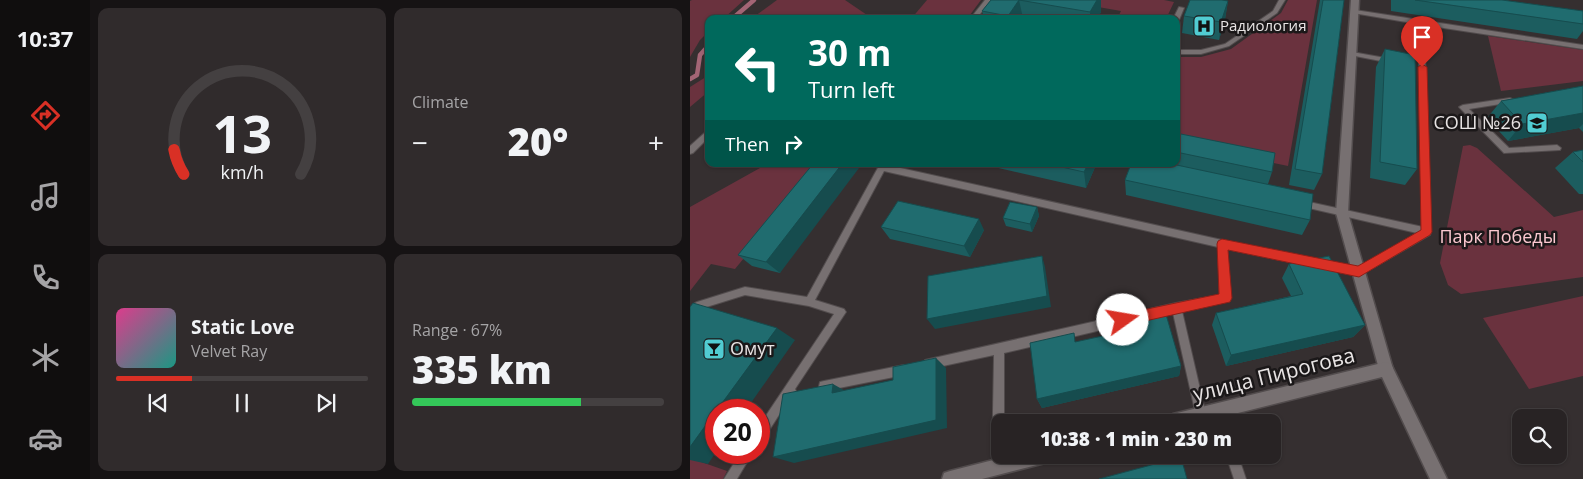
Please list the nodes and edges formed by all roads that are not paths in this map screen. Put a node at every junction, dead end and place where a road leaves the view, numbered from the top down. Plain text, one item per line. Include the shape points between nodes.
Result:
1 (988, 0) edge
2 (1282, 0) edge
3 (1355, 6) edge
4 (1181, 8) dead end
5 (976, 15) edge
6 (1178, 15) edge
7 (1422, 22) junction
8 (1583, 46) edge
9 (1180, 52) edge
10 (1352, 54) junction
11 (1396, 62) edge
12 (1414, 66) edge
13 (1422, 67) junction
14 (1519, 98) edge
15 (705, 136) edge
16 (1557, 148) dead end
17 (690, 151) edge
18 (882, 167) edge
19 (892, 167) edge
20 (1294, 202) edge
21 (1342, 213) junction
22 (1426, 232) junction
23 (1222, 244) junction
24 (1359, 272) junction
25 (808, 302) junction
26 (1176, 307) junction
27 (690, 315) edge
28 (999, 350) junction
29 (1386, 368) junction
30 (786, 394) junction
31 (1201, 414) edge
32 (1230, 414) edge
33 (770, 419) edge
34 (740, 464) edge
35 (1010, 464) edge
36 (1235, 464) edge
37 (998, 467) junction
38 (730, 479) edge
39 (950, 479) edge
40 (1240, 479) edge
41 (1439, 479) edge

1 - 5 lane
2 - 9 lane via 1275,12 1227,45 1201,52
3 - 7 lane
3 - 10 street
4 - 6 lane
7 - 8 lane
7 - 13 lane
10 - 11 lane
10 - 21 street
12 - 13 lane
13 - 22 lane
14 - 16 lane via 1463,107 1507,151
15 - 17 lane
18 - 25 lane
19 - 23 lane
20 - 21 lane
21 - 22 lane
21 - 24 street
22 - 24 lane
23 - 24 lane
23 - 26 lane via 1225,298
24 - 29 street
25 - 27 lane via 745,291 698,306
25 - 30 lane via 841,312
26 - 28 lane
26 - 31 lane
28 - 30 lane
28 - 37 lane
29 - 32 street, улица Пирогова
29 - 41 street
30 - 33 lane
34 - 38 lane
35 - 37 street
36 - 40 lane
37 - 39 street

